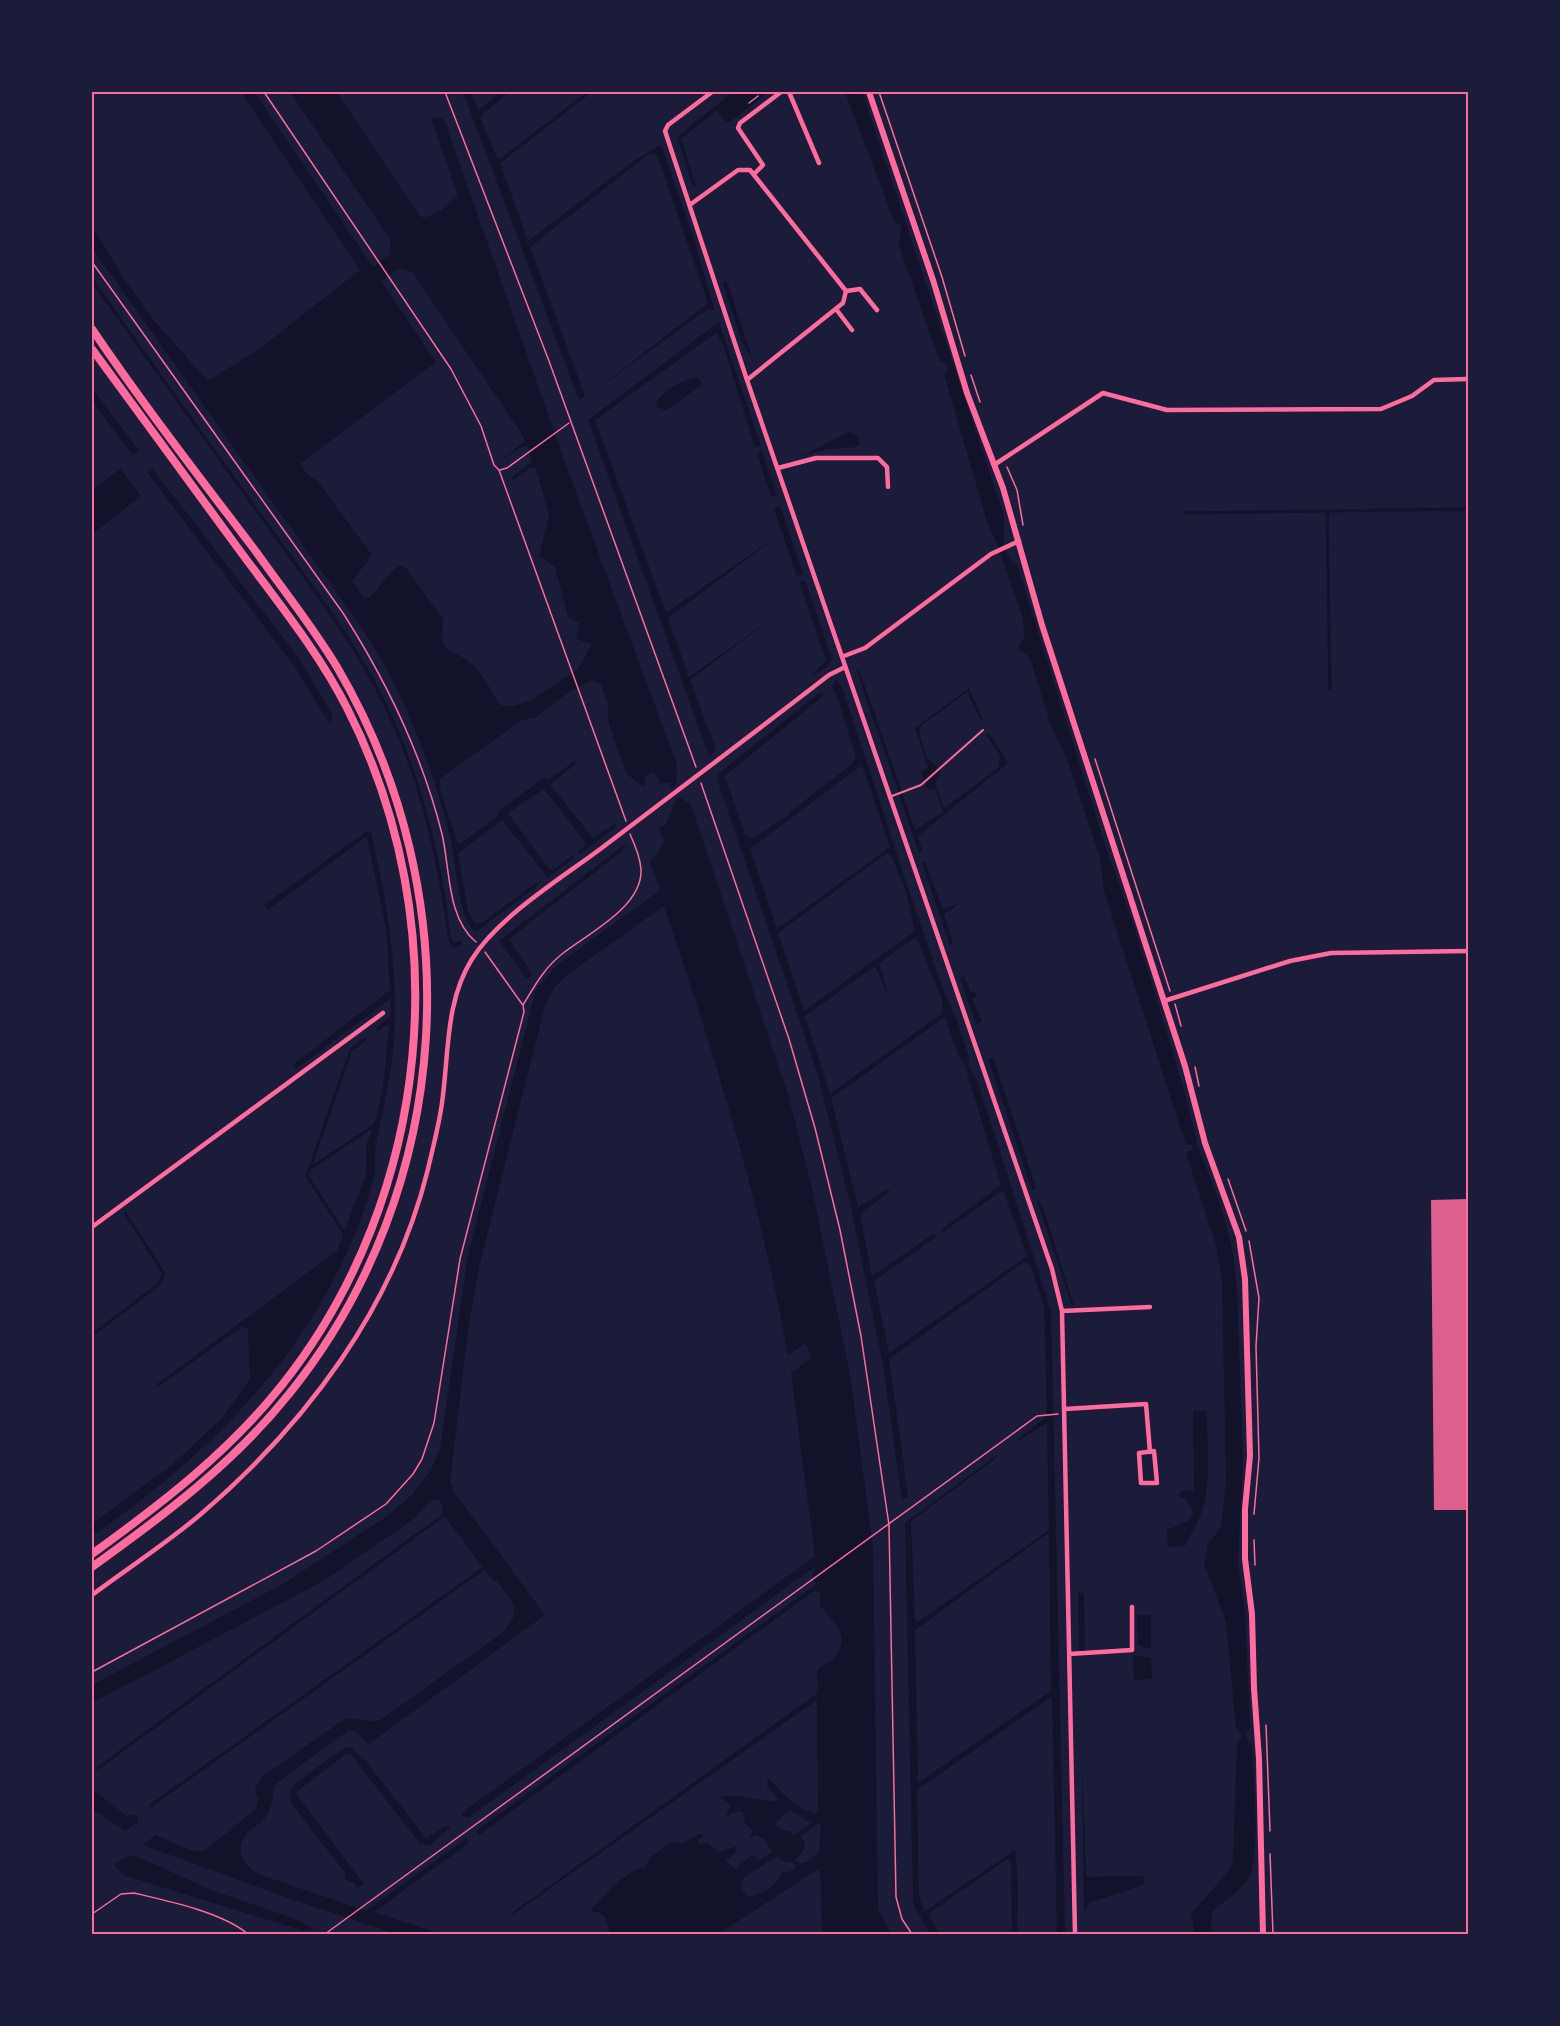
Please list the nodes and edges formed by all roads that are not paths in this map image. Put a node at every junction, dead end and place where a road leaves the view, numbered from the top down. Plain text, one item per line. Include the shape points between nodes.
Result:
1 (712, 92) edge
2 (782, 92) edge
3 (789, 92) edge
4 (869, 92) edge
5 (819, 163) dead end
6 (754, 174) junction
7 (691, 204) junction
8 (846, 291) junction
9 (836, 309) junction
10 (877, 310) dead end
11 (92, 329) edge
12 (852, 330) dead end
13 (92, 349) edge
14 (1468, 379) edge
15 (747, 380) junction
16 (994, 465) junction
17 (778, 468) junction
18 (888, 488) dead end
19 (1019, 541) junction
20 (844, 656) junction
21 (845, 667) junction
22 (983, 730) dead end
23 (890, 797) junction
24 (1468, 951) edge
25 (1164, 1001) junction
26 (383, 1013) dead end
27 (92, 1227) edge
28 (1150, 1307) dead end
29 (1062, 1311) junction
30 (1065, 1409) junction
31 (1150, 1452) junction
32 (92, 1554) edge
33 (92, 1568) edge
34 (92, 1595) edge
35 (1132, 1607) dead end
36 (1069, 1654) junction
37 (1075, 1935) edge
38 (1263, 1935) edge

1 - 7 street via 665,131
2 - 6 street via 738,128 764,165
3 - 5 street
4 - 16 street
6 - 7 street via 747,168 738,170
6 - 8 street
7 - 15 street
8 - 9 street via 846,299
8 - 10 street via 860,289
9 - 12 street
9 - 15 street
11 - 33 main road via 312,629 357,705 388,774 411,851 428,960 428,1007 424,1072 405,1169 389,1216 347,1308 290,1393 238,1451 212,1476
13 - 32 main road via 302,634 347,709 377,778 400,855 416,959 417,1008 412,1070 394,1166 337,1303 284,1384 230,1444 177,1491
14 - 16 street via 1434,380 1412,396 1381,409 1167,410 1103,393
15 - 17 street
16 - 19 street
17 - 18 street via 816,458 878,458 887,466
17 - 20 street
19 - 20 street via 998,549 865,648
19 - 25 street via 1041,625
20 - 21 street
21 - 23 street
21 - 34 street via 829,675 509,919 481,946 463,977 452,1008 442,1104 426,1176 394,1268 368,1318 330,1378 247,1474 198,1517
22 - 23 lane via 921,785
23 - 29 street via 1048,1258
24 - 25 street via 1331,953 1290,961
25 - 38 street via 1210,1159 1239,1237 1245,1279 1250,1456 1245,1559 1252,1614 1259,1760
26 - 27 street
28 - 29 street
29 - 30 street
30 - 31 street via 1146,1404
30 - 36 street
31 - 31 street via 1154,1451 1157,1483 1141,1483 1139,1453
35 - 36 street via 1132,1650
36 - 37 street

